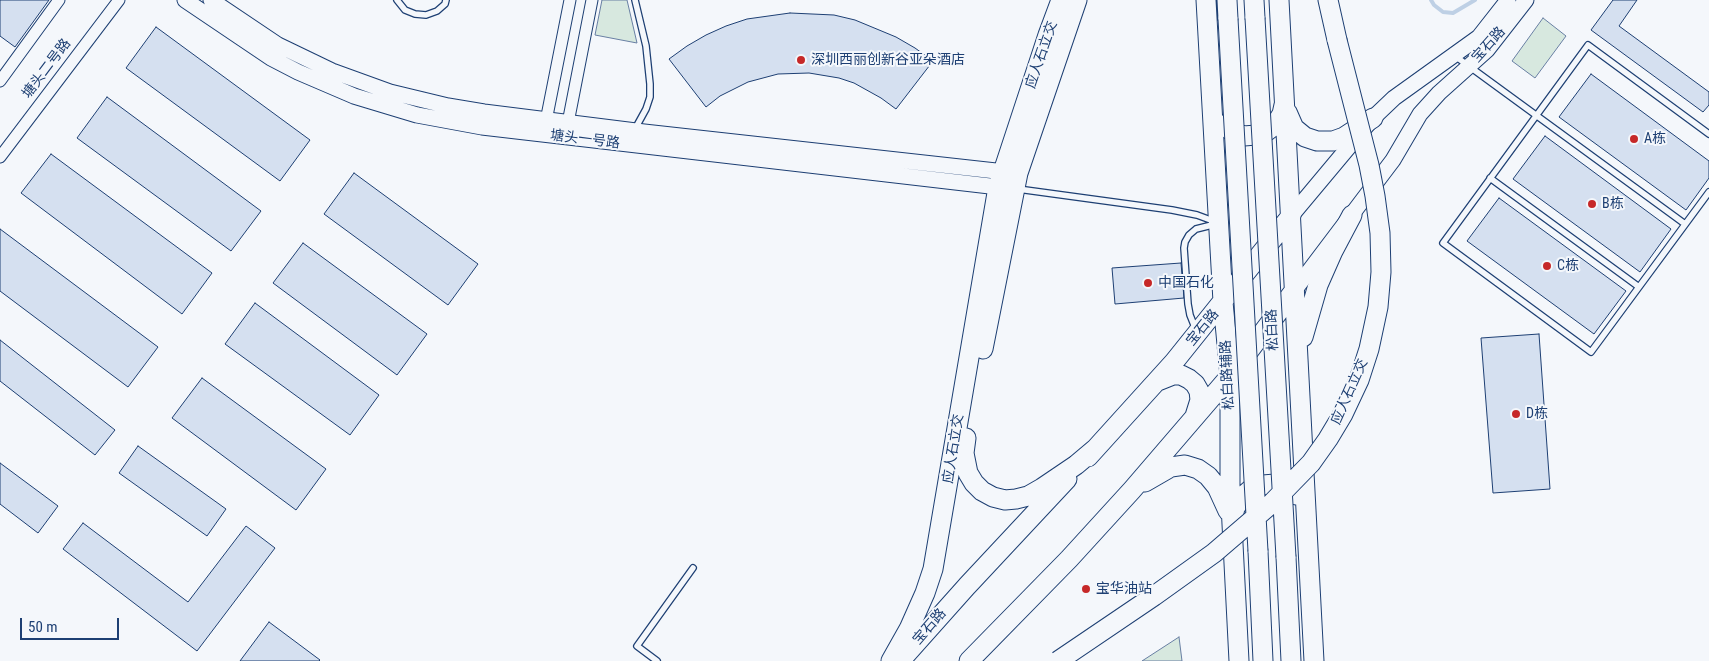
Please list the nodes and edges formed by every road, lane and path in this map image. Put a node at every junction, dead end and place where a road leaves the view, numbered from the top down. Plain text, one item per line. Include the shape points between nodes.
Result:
1 (59, 0) edge
2 (119, 0) edge
3 (185, 0) edge
4 (211, 0) edge
5 (397, 0) edge
6 (446, 0) edge
7 (570, 0) edge
8 (592, 0) edge
9 (635, 0) edge
10 (1061, 0) edge
11 (1077, 0) edge
12 (1206, 0) edge
13 (1279, 0) edge
14 (1328, 0) edge
15 (1508, 0) edge
16 (1526, 0) edge
17 (1228, 9) edge
18 (1255, 9) edge
19 (1454, 55) junction
20 (0, 60) edge
21 (1469, 66) junction
22 (10, 67) junction
23 (0, 80) edge
24 (1285, 101) junction
25 (1212, 104) junction
26 (1536, 115) junction
27 (1373, 118) junction
28 (545, 127) junction
29 (566, 130) junction
30 (634, 130) junction
31 (1709, 134) edge
32 (0, 157) edge
33 (1490, 178) junction
34 (1008, 180) junction
35 (1709, 192) edge
36 (1352, 215) junction
37 (1291, 216) junction
38 (1219, 223) junction
39 (1685, 224) junction
40 (1639, 287) junction
41 (1294, 291) junction
42 (1223, 302) junction
43 (1198, 334) junction
44 (1299, 358) junction
45 (1230, 376) junction
46 (1157, 381) junction
47 (1194, 417) junction
48 (1095, 449) junction
49 (1132, 490) junction
50 (1232, 520) junction
51 (1307, 521) junction
52 (693, 568) dead end
53 (657, 661) edge
54 (891, 661) edge
55 (900, 661) edge
56 (969, 661) edge
57 (1058, 661) edge
58 (1239, 661) edge
59 (1264, 661) edge
60 (1291, 661) edge
61 (1314, 661) edge

1 - 22 street
2 - 32 street, 塘头二号路
3 - 28 street, 塘头一号路 via 271,58 354,96 445,121
4 - 28 street, 塘头一号路 via 278,45 360,82 390,92
5 - 6 lane via 405,10 426,15 436,11
7 - 28 street
8 - 29 street
9 - 30 lane via 646,46 650,97
10 - 34 main road, 应人石立交
11 - 34 main road
12 - 25 main road, 松白路辅路
13 - 24 main road
14 - 57 main road, 应人石立交, bridge via 1369,165 1380,233 1378,307 1359,380 1328,439 1271,504 1214,552
15 - 19 street, 宝石路 via 1478,37
16 - 21 street, 宝石路 via 1487,50
17 - 59 main road, 松白路, bridge
18 - 60 main road, 松白路, bridge
19 - 21 lane
19 - 27 street, 宝石路 via 1394,98
20 - 22 street
21 - 26 lane
21 - 36 street, 宝石路 via 1420,114 1393,160
22 - 23 street
24 - 25 main road via 1276,124 1267,131 1244,136 1223,125
24 - 27 main road via 1294,128 1317,141 1344,137
24 - 37 main road
25 - 38 main road, 松白路辅路
26 - 31 lane via 1588,45
26 - 33 lane
26 - 39 lane
27 - 37 street, 宝石路
28 - 29 street, 塘头一号路
29 - 30 street, 塘头一号路
29 - 34 street, 塘头一号路
30 - 34 street, 塘头一号路
33 - 40 lane
33 - 40 lane via 1443,243 1591,352
34 - 38 lane via 1197,215
34 - 48 main road via 965,444 968,474 982,491 993,497 1016,499 1042,488
34 - 54 main road, 应人石立交 via 933,569 909,629
35 - 39 lane
36 - 41 street, 宝石路
36 - 44 main road via 1318,285
37 - 41 main road
37 - 42 main road, 宝石路
38 - 42 main road, 松白路辅路
38 - 43 lane via 1196,229 1185,242 1188,304
39 - 40 lane
41 - 44 main road
41 - 45 main road, 宝石路
42 - 43 main road, 宝石路
42 - 45 main road, 松白路辅路
43 - 46 main road, 宝石路
44 - 51 main road
45 - 47 main road, 宝石路
45 - 50 main road, 松白路辅路
46 - 47 main road via 1173,375 1189,378 1199,392 1200,400
46 - 48 main road, 宝石路
47 - 49 main road, 宝石路
48 - 55 main road, 宝石路
49 - 50 main road via 1171,467 1185,465 1198,468 1217,486
49 - 56 main road, 宝石路
50 - 51 main road via 1242,497 1251,489 1275,484 1297,496
50 - 58 main road, 松白路辅路
51 - 61 main road
52 - 53 lane via 637,646

